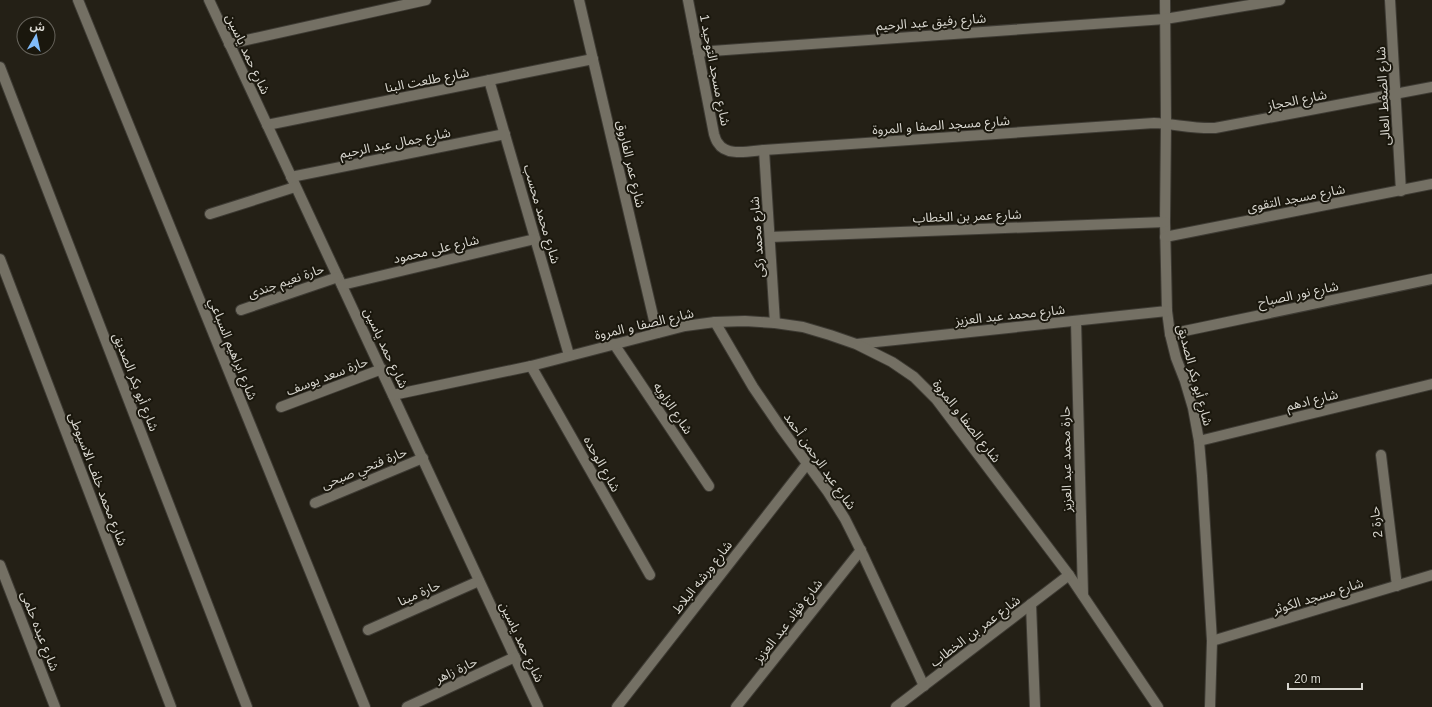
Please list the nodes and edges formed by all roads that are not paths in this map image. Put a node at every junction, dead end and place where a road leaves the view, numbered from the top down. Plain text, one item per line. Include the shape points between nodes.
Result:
1 (78, 0) edge
2 (209, 0) edge
3 (426, 0) edge
4 (579, 0) edge
5 (688, 0) edge
6 (1165, 0) edge
7 (1280, 0) edge
8 (1390, 0) edge
9 (1165, 19) junction
10 (229, 44) junction
11 (698, 52) junction
12 (593, 59) junction
13 (0, 67) edge
14 (489, 80) junction
15 (1432, 87) edge
16 (1396, 94) junction
17 (1166, 123) junction
18 (267, 126) junction
19 (505, 134) junction
20 (718, 145) joint
21 (764, 150) junction
22 (293, 182) junction
23 (1432, 184) edge
24 (1401, 190) junction
25 (210, 214) dead end
26 (1165, 222) junction
27 (770, 237) junction
28 (1165, 237) junction
29 (535, 239) junction
30 (0, 259) edge
31 (1432, 279) edge
32 (340, 281) junction
33 (241, 310) dead end
34 (1167, 311) junction
35 (1076, 321) junction
36 (715, 322) junction
37 (775, 323) junction
38 (657, 333) junction
39 (1170, 334) junction
40 (614, 344) junction
41 (856, 344) junction
42 (569, 355) junction
43 (531, 366) junction
44 (382, 369) junction
45 (1432, 384) edge
46 (393, 395) junction
47 (281, 407) dead end
48 (1199, 441) junction
49 (1381, 455) dead end
50 (423, 458) junction
51 (807, 464) junction
52 (709, 486) dead end
53 (315, 502) dead end
54 (861, 550) junction
55 (0, 565) edge
56 (1069, 575) junction
57 (1432, 575) edge
58 (650, 576) dead end
59 (479, 581) junction
60 (1397, 586) junction
61 (1083, 595) junction
62 (1031, 604) junction
63 (368, 630) dead end
64 (1212, 641) junction
65 (515, 657) junction
66 (924, 686) junction
67 (55, 707) edge
68 (171, 707) edge
69 (247, 707) edge
70 (365, 707) edge
71 (407, 707) edge
72 (538, 707) edge
73 (617, 707) edge
74 (736, 707) edge
75 (896, 707) edge
76 (1035, 707) edge
77 (1158, 707) edge
78 (1210, 707) edge

1 - 70 street, شارع ابراهيم السباعي
2 - 10 street, شارع حمد ياسين
3 - 10 street
4 - 12 street, شارع عمر الفاروق
5 - 11 street, شارع مسجد التوحيد 1
6 - 9 street, شارع أبو بكر الصديق
7 - 9 street, شارع رفيق عبد الرحيم
8 - 16 street, شارع الضغط العالى
9 - 11 street, شارع رفيق عبد الرحيم
9 - 17 street, شارع أبو بكر الصديق
10 - 18 street, شارع حمد ياسين
11 - 20 street, شارع مسجد التوحيد 1
12 - 14 street, شارع طلعت البنا
12 - 38 street, شارع عمر الفاروق
13 - 69 street, شارع أبو بكر الصديق
14 - 18 street, شارع طلعت البنا
14 - 19 street, شارع محمد محسب
15 - 16 street, شارع الحجاز
16 - 17 street, شارع الحجاز via 1222,127 1203,129
16 - 24 street, شارع الضغط العالى
17 - 21 street, شارع مسجد الصفا و المروة
17 - 26 street, شارع أبو بكر الصديق
18 - 22 street, شارع حمد ياسين
19 - 22 street, شارع جمال عبد الرحيم
19 - 29 street, شارع محمد محسب
20 - 21 street, شارع مسجد الصفا و المروة via 727,150
21 - 27 street, شارع محمد زكى
22 - 25 street, شارع جمال عبد الرحيم
22 - 32 street, شارع حمد ياسين
23 - 24 street, شارع مسجد التقوى
24 - 28 street, شارع مسجد التقوى
26 - 27 street, شارع عمر بن الخطاب
26 - 28 street, شارع أبو بكر الصديق
27 - 37 street, شارع محمد زكى
28 - 34 street, شارع أبو بكر الصديق
29 - 32 street, شارع على محمود
29 - 42 street, شارع محمد محسب
30 - 68 street, شارع محمد خلف الاسيوطى
31 - 39 street, شارع نور الصباح
32 - 33 street, حارة نعيم جندى
32 - 44 street, شارع حمد ياسين
34 - 35 street, شارع محمد عبد العزيز
34 - 39 street, شارع أبو بكر الصديق
35 - 41 street, شارع محمد عبد العزيز
35 - 61 street, حارة محمد عبد العزيز
36 - 37 street, شارع الصفا و المروة
36 - 38 street, شارع الصفا و المروة
36 - 51 street, شارع عبد الرحمن أحمد via 753,387
37 - 41 street, شارع الصفا و المروة via 803,327
38 - 40 street, شارع الصفا و المروة
39 - 48 street, شارع أبو بكر الصديق via 1193,408
40 - 42 street, شارع الصفا و المروة
40 - 52 street, شارع الزاويه
41 - 56 street, شارع الصفا و المروة via 892,362 914,377 936,399
42 - 43 street, شارع الصفا و المروة
43 - 46 street, شارع الصفا و المروة
43 - 58 street, شارع الوحده
44 - 46 street, شارع حمد ياسين
44 - 47 street, حارة سعد يوسف
45 - 48 street, شارع ادهم
46 - 50 street, شارع حمد ياسين
48 - 64 street, شارع أبو بكر الصديق
49 - 60 street, حارة 2
50 - 53 street, حارة فتحي صبحى
50 - 59 street, شارع حمد ياسين
51 - 54 street, شارع عبد الرحمن أحمد via 845,518
51 - 73 street, شارع ورشه البلاط
54 - 66 street, شارع عبد الرحمن أحمد
54 - 74 street, شارع فؤاد عبد العزيز
55 - 67 street, شارع عبده حلمى
56 - 61 street, شارع الصفا و المروة
56 - 62 street, شارع عمر بن الخطاب
57 - 60 street, شارع مسجد الكوثر
59 - 63 street, حارة مينا
59 - 65 street, شارع حمد ياسين
60 - 64 street, شارع مسجد الكوثر
61 - 77 street, شارع الصفا و المروة
62 - 66 street, شارع عمر بن الخطاب
62 - 76 street
64 - 78 street, شارع أبو بكر الصديق
65 - 71 street, حارة زاهر
65 - 72 street, شارع حمد ياسين
66 - 75 street, شارع عمر بن الخطاب

